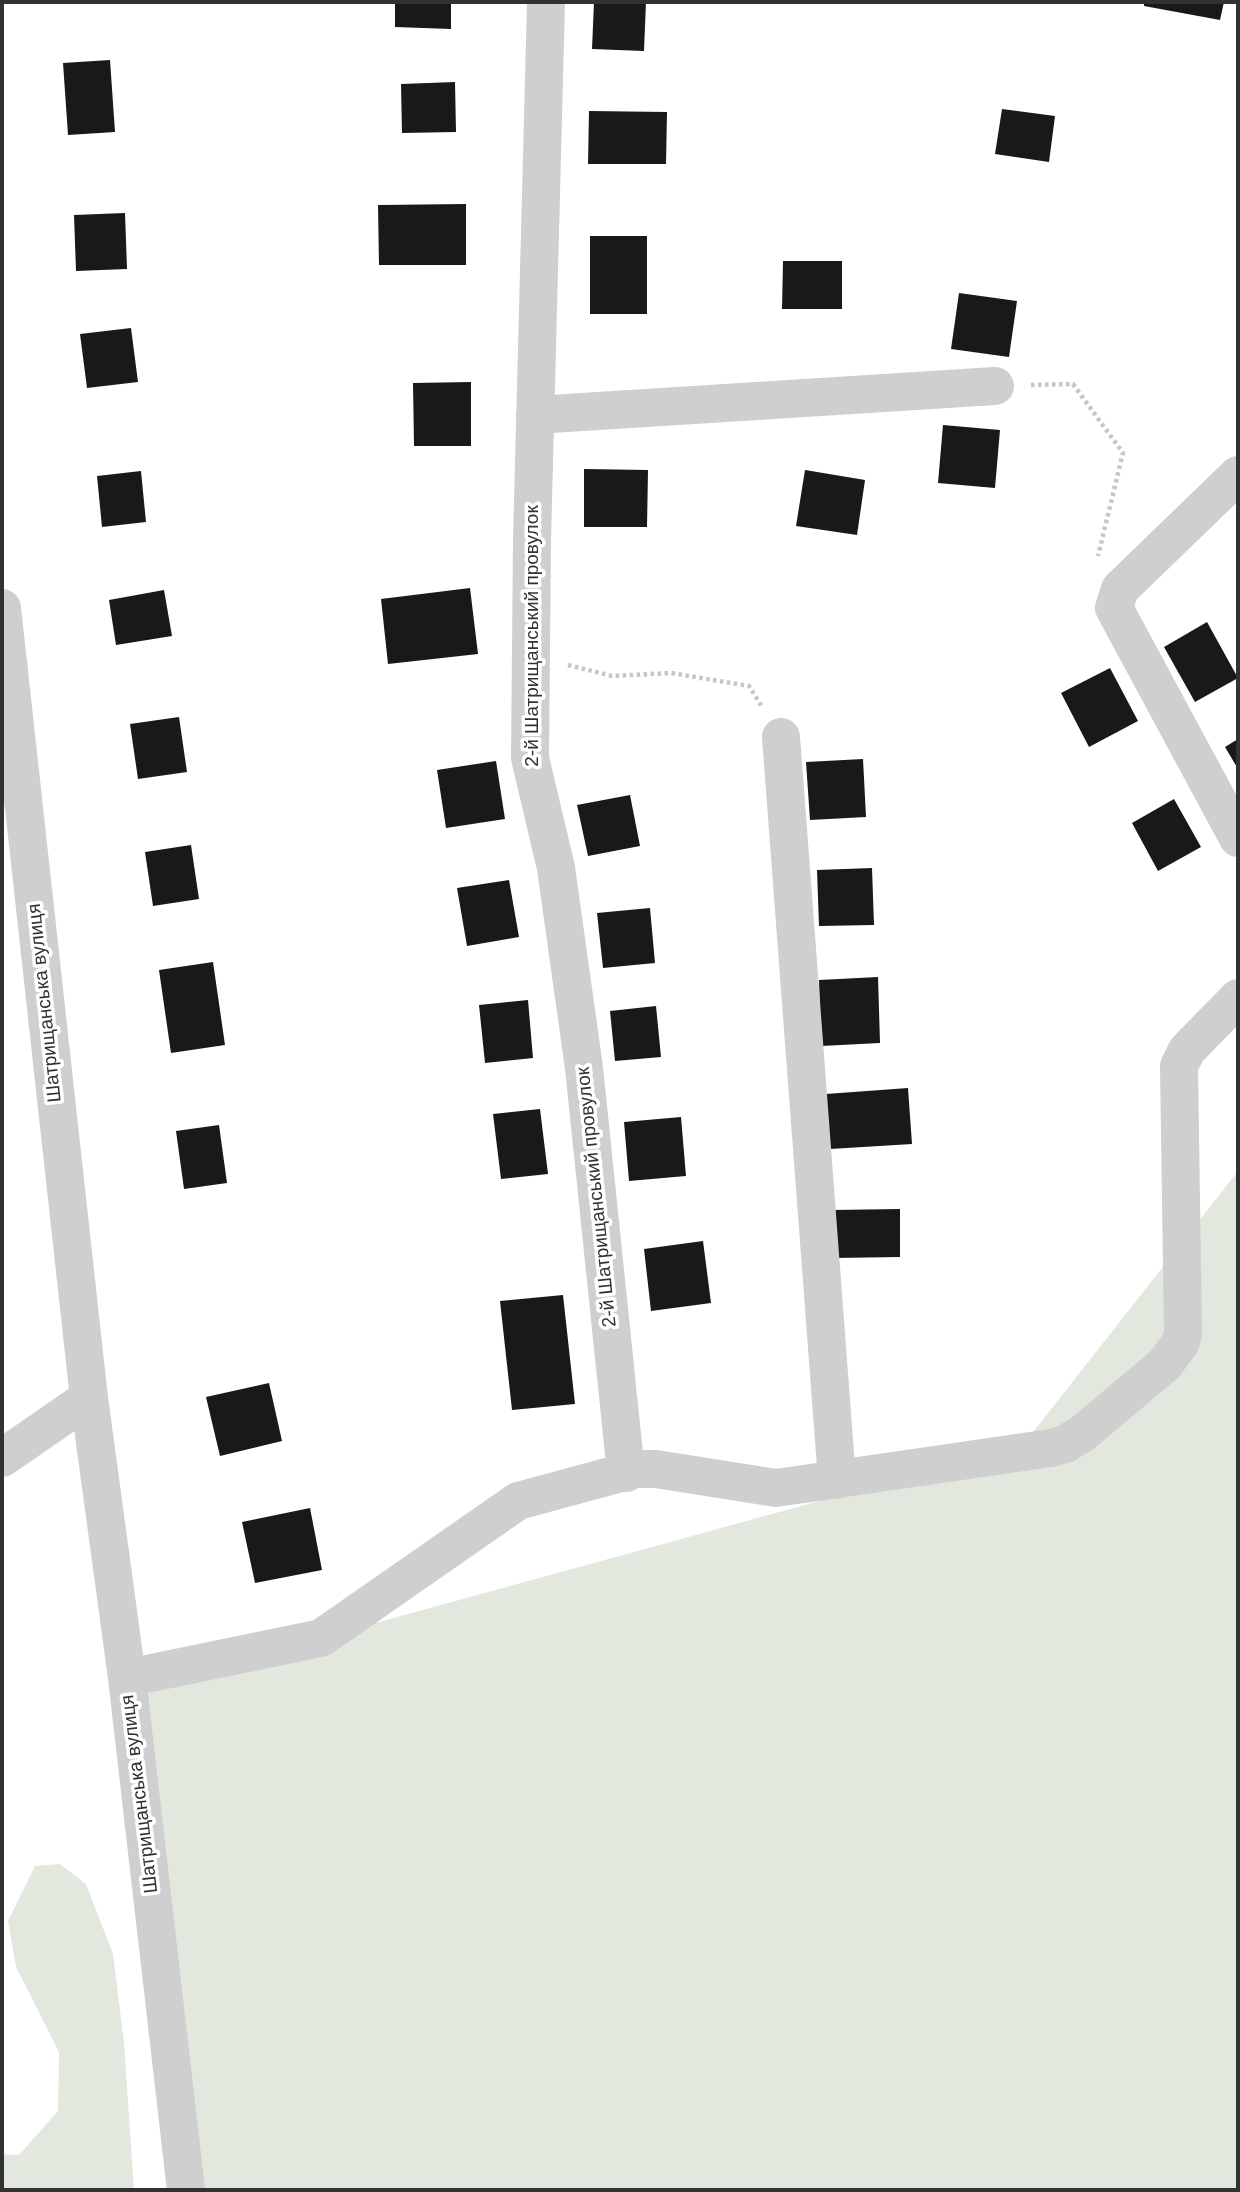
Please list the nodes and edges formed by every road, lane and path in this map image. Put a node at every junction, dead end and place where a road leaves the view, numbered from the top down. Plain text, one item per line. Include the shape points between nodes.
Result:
1 (546, 2) edge
2 (995, 386) joint
3 (535, 415) junction
4 (1238, 475) edge
5 (1114, 602) junction
6 (2, 608) edge
7 (531, 654) junction
8 (781, 737) joint
9 (1238, 838) edge
10 (1238, 998) edge
11 (89, 1398) junction
12 (2, 1458) edge
13 (626, 1474) junction
14 (837, 1479) junction
15 (127, 1678) junction
16 (186, 2190) edge

1 - 3 street, 2-й Шатрищанський провулок
2 - 3 street
2 - 5 path via 1073,384 1123,453 1095,568
3 - 7 street, 2-й Шатрищанський провулок
4 - 5 street via 1120,589
5 - 9 street via 1115,613
6 - 11 street, Шатрищанська вулиця
7 - 8 path via 612,676 671,673 749,686
7 - 13 street, 2-й Шатрищанський провулок via 531,768 554,859 584,1068
8 - 14 street
10 - 14 street via 1187,1050 1179,1066 1183,1334 1165,1364 1065,1444
11 - 12 street
11 - 15 street, Шатрищанська вулиця
13 - 14 street via 656,1469 776,1488
13 - 15 street via 518,1501 321,1638
15 - 16 street, Шатрищанська вулиця

